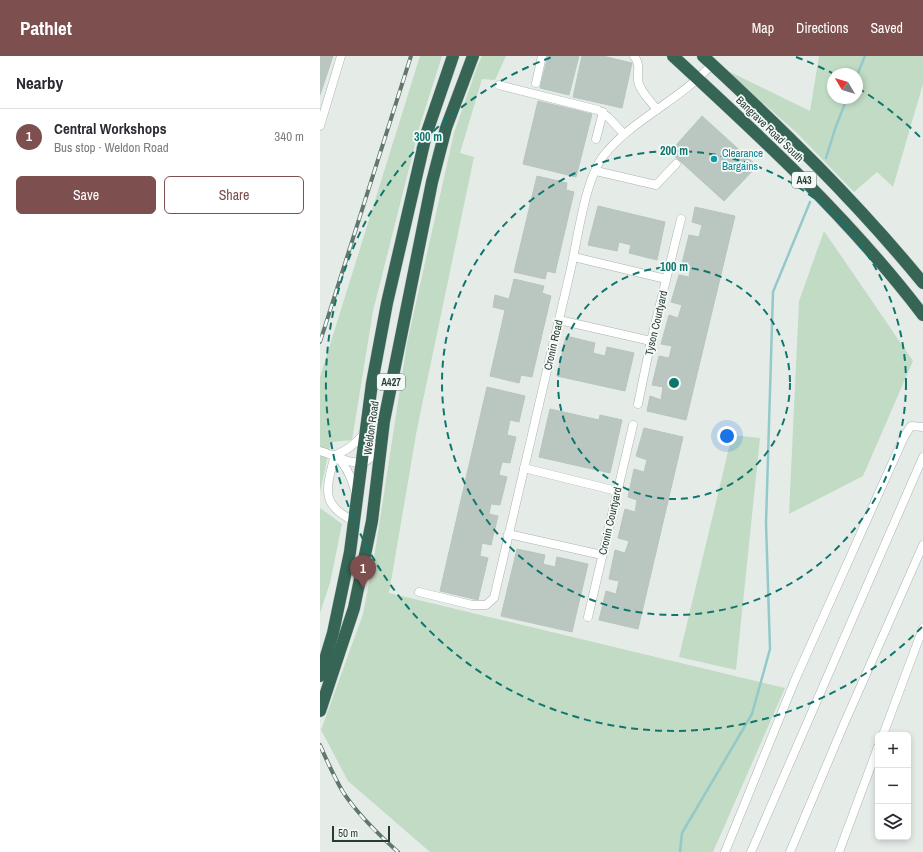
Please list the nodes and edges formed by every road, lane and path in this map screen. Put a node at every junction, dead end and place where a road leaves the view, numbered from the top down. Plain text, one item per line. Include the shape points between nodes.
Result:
1 (341, 56) edge
2 (453, 56) edge
3 (473, 56) edge
4 (542, 56) edge
5 (634, 56) edge
6 (673, 56) edge
7 (708, 60) edge
8 (699, 80) junction
9 (536, 82) dead end
10 (499, 85) dead end
11 (657, 110) junction
12 (602, 112) junction
13 (320, 126) edge
14 (624, 134) junction
15 (596, 139) dead end
16 (676, 164) dead end
17 (596, 171) junction
18 (681, 219) dead end
19 (574, 257) junction
20 (666, 279) junction
21 (923, 283) edge
22 (923, 315) edge
23 (559, 320) junction
24 (651, 341) junction
25 (638, 404) dead end
26 (384, 421) junction
27 (633, 425) dead end
28 (923, 427) edge
29 (364, 434) junction
30 (320, 451) edge
31 (335, 455) junction
32 (923, 457) edge
33 (360, 463) junction
34 (524, 468) junction
35 (617, 490) junction
36 (356, 494) junction
37 (354, 521) junction
38 (508, 534) junction
39 (923, 545) edge
40 (602, 555) junction
41 (419, 592) dead end
42 (588, 617) dead end
43 (923, 628) edge
44 (320, 676) edge
45 (320, 711) edge
46 (884, 732) edge
47 (875, 755) edge
48 (725, 852) edge
49 (751, 852) edge
50 (790, 852) edge
51 (839, 852) edge

1 - 13 street
2 - 29 highway, Weldon Road / A427 via 426,135 387,303
3 - 26 highway, Weldon Road / A427 via 446,128 432,182
4 - 9 street
5 - 11 street via 638,60 638,80 641,89
6 - 8 highway, Bangrave Road South / A43
7 - 8 street, Cronin Road
7 - 21 highway, Bangrave Road South / A43 via 837,184
8 - 11 street, Cronin Road
8 - 22 highway, Bangrave Road South / A43 via 768,143 820,196
10 - 12 street
11 - 14 street, Cronin Road
12 - 14 street
12 - 15 street
14 - 17 street, Cronin Road via 603,156
16 - 17 street via 656,185
17 - 19 street, Cronin Road via 588,189
18 - 20 street, Tyson Courtyard
19 - 20 street
19 - 23 street, Cronin Road
20 - 24 street, Tyson Courtyard
23 - 24 street
23 - 34 street, Cronin Road
24 - 25 street, Tyson Courtyard
26 - 33 street via 374,454
26 - 45 highway, Weldon Road / A427 via 372,521 354,608
27 - 35 street, Cronin Courtyard
28 - 48 street via 911,426 904,437 796,680
29 - 31 street via 356,443
29 - 33 highway, Weldon Road / A427
30 - 31 street
31 - 33 street
31 - 36 street via 345,466
31 - 37 street via 326,498 332,509
32 - 49 street
33 - 36 highway, Weldon Road / A427
34 - 35 street
34 - 38 street, Cronin Road
35 - 40 street, Cronin Courtyard
36 - 37 highway, Weldon Road / A427
37 - 44 highway, Weldon Road / A427 via 333,633
38 - 40 street
38 - 41 street, Cronin Road via 494,598 486,605 472,605
39 - 50 street
40 - 42 street, Cronin Courtyard
43 - 46 street
47 - 51 street

